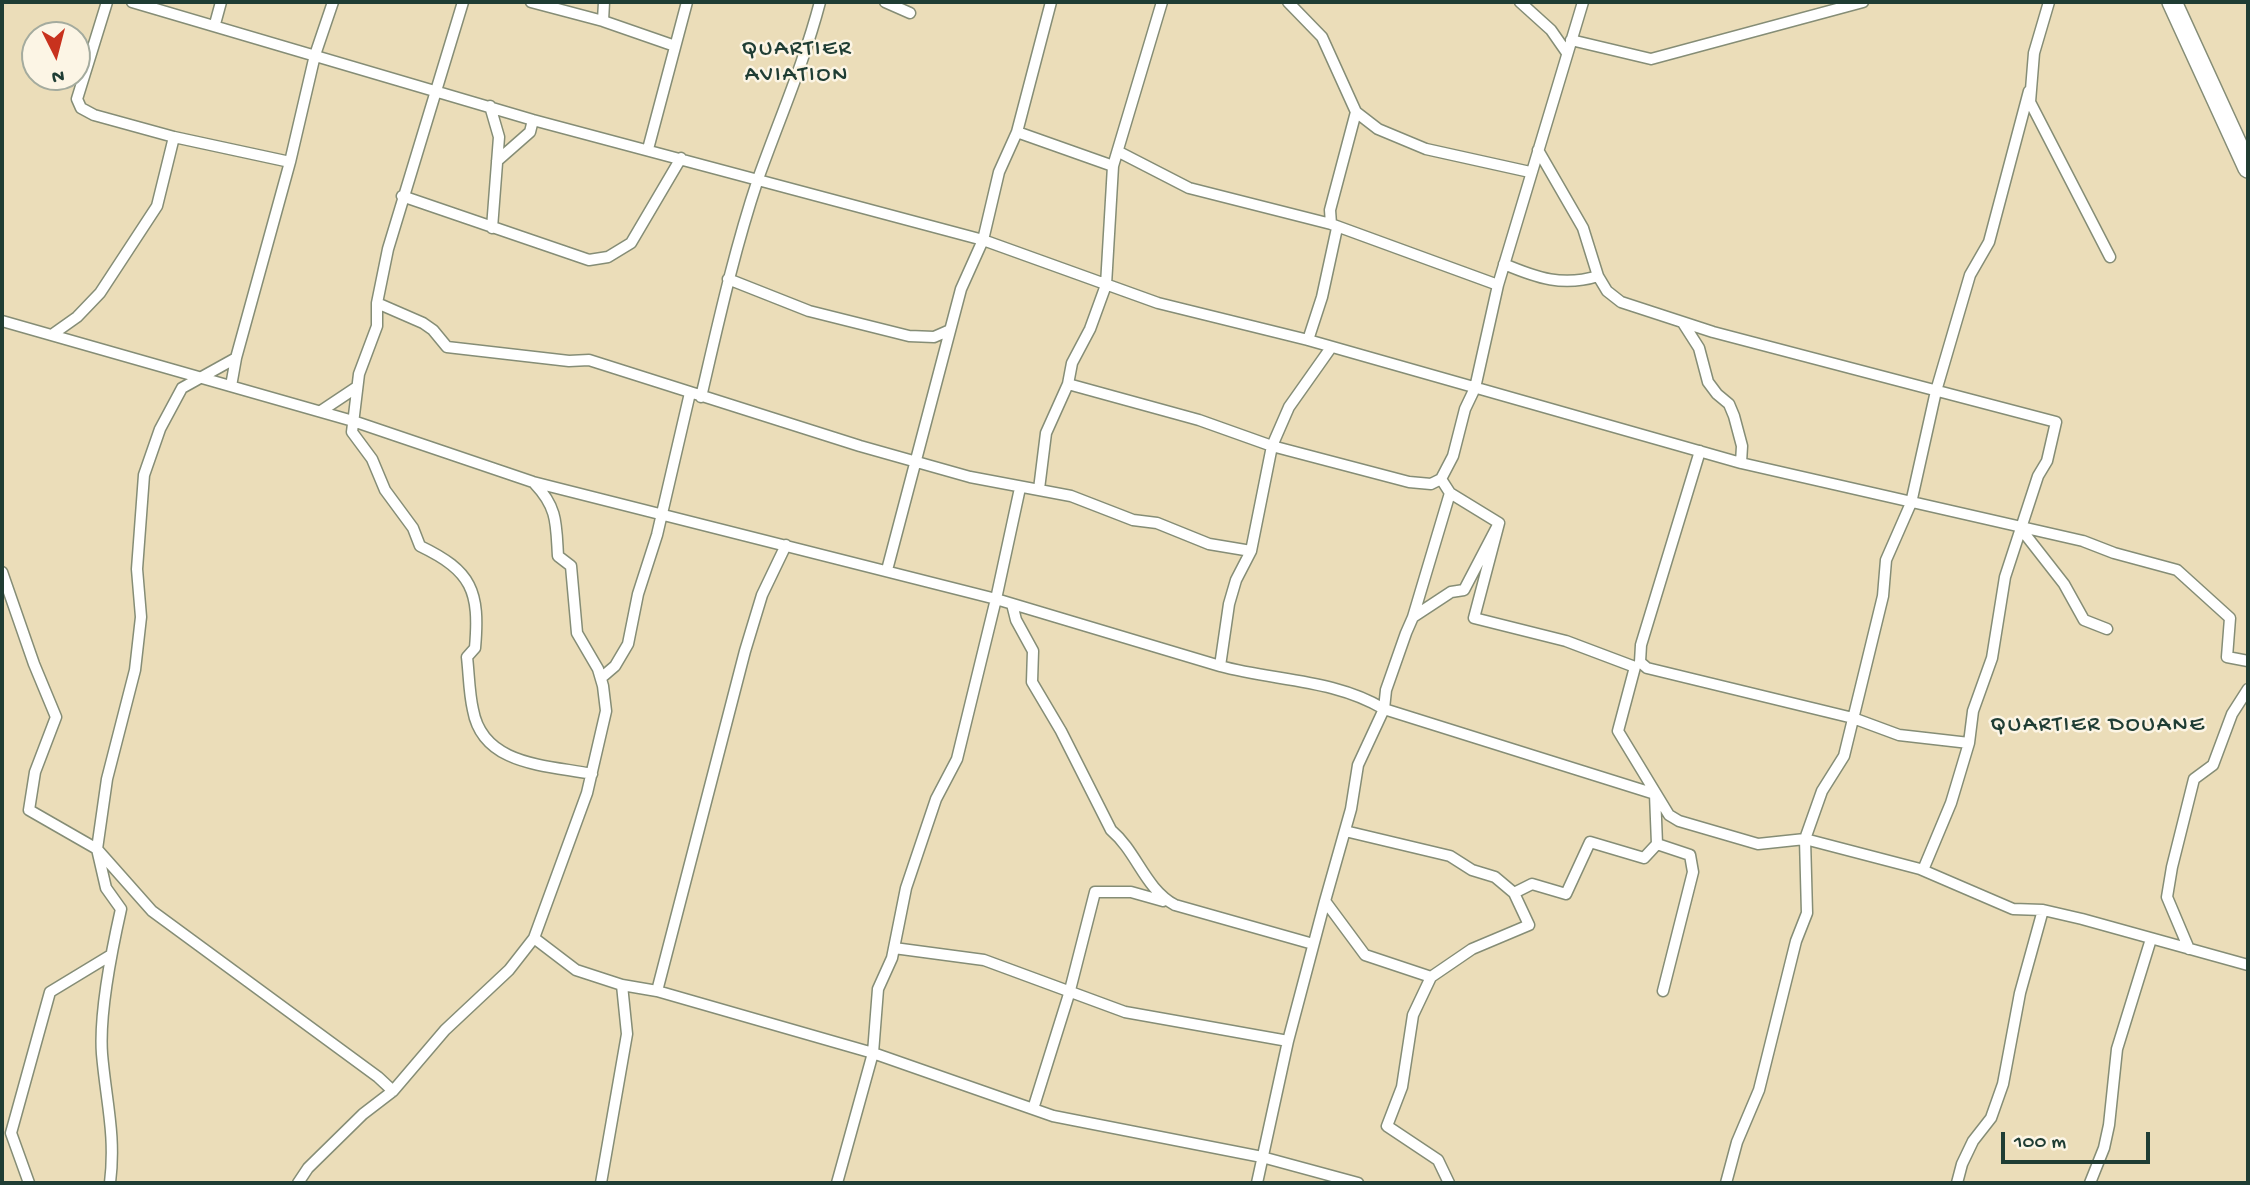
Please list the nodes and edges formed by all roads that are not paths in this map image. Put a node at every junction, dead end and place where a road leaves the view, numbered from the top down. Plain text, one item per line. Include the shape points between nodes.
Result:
1 (107, 2) edge
2 (132, 2) edge
3 (221, 2) edge
4 (333, 2) edge
5 (463, 2) edge
6 (531, 2) edge
7 (604, 2) edge
8 (687, 2) edge
9 (820, 2) edge
10 (884, 2) edge
11 (1051, 2) edge
12 (1162, 2) edge
13 (1288, 2) edge
14 (1520, 2) edge
15 (1583, 2) edge
16 (1863, 2) edge
17 (2049, 2) edge
18 (2172, 2) edge
19 (910, 13) dead end
20 (603, 21) junction
21 (215, 24) junction
22 (1571, 40) junction
23 (675, 46) junction
24 (1567, 53) junction
25 (315, 55) junction
26 (435, 91) junction
27 (2029, 91) junction
28 (489, 106) junction
29 (1356, 112) junction
30 (533, 120) junction
31 (1017, 132) junction
32 (174, 137) junction
33 (648, 149) junction
34 (1538, 150) junction
35 (1119, 152) junction
36 (681, 158) junction
37 (498, 161) junction
38 (290, 163) junction
39 (1113, 166) junction
40 (2248, 168) edge
41 (1530, 172) junction
42 (759, 179) junction
43 (402, 197) junction
44 (1334, 226) junction
45 (492, 228) junction
46 (983, 240) junction
47 (2110, 257) dead end
48 (1504, 264) junction
49 (1598, 276) junction
50 (728, 279) junction
51 (1106, 285) junction
52 (1498, 285) junction
53 (377, 303) junction
54 (2, 321) edge
55 (1683, 323) junction
56 (950, 330) junction
57 (53, 334) junction
58 (1308, 340) junction
59 (1330, 349) junction
60 (236, 358) junction
61 (198, 376) junction
62 (1069, 384) junction
63 (231, 386) junction
64 (357, 387) junction
65 (1475, 388) junction
66 (1936, 391) junction
67 (696, 395) junction
68 (321, 411) junction
69 (353, 421) junction
70 (1272, 446) junction
71 (1700, 451) junction
72 (917, 461) junction
73 (1741, 463) junction
74 (1441, 479) junction
75 (533, 482) junction
76 (1020, 488) junction
77 (1040, 489) junction
78 (1450, 493) junction
79 (1912, 503) junction
80 (660, 515) junction
81 (1499, 523) junction
82 (2021, 529) junction
83 (786, 545) junction
84 (1251, 551) junction
85 (887, 570) junction
86 (2, 572) edge
87 (996, 599) junction
88 (1012, 604) junction
89 (1413, 617) junction
90 (2107, 629) dead end
91 (2248, 661) edge
92 (1220, 666) junction
93 (601, 678) junction
94 (2248, 688) edge
95 (1384, 709) junction
96 (1853, 718) junction
97 (1969, 743) junction
98 (592, 774) junction
99 (1655, 794) junction
100 (1345, 831) junction
101 (1805, 839) junction
102 (1657, 844) junction
103 (97, 849) junction
104 (1923, 870) junction
105 (1514, 893) junction
106 (1325, 901) junction
107 (1175, 905) junction
108 (2043, 910) junction
109 (534, 937) junction
110 (2151, 939) junction
111 (1313, 944) junction
112 (894, 948) junction
113 (2189, 949) junction
114 (111, 955) junction
115 (2248, 965) edge
116 (1431, 977) junction
117 (622, 985) junction
118 (657, 991) junction
119 (1663, 991) dead end
120 (1069, 994) junction
121 (1288, 1041) junction
122 (873, 1053) junction
123 (393, 1091) junction
124 (1033, 1109) junction
125 (1262, 1157) junction
126 (29, 1183) edge
127 (110, 1183) edge
128 (298, 1183) edge
129 (601, 1183) edge
130 (837, 1183) edge
131 (1257, 1183) edge
132 (1358, 1183) edge
133 (1449, 1183) edge
134 (1726, 1183) edge
135 (1957, 1183) edge
136 (2090, 1183) edge

1 - 32 street via 78,99 80,108
2 - 21 street
3 - 21 street
4 - 25 street
5 - 26 street
6 - 20 street
7 - 20 street
8 - 23 street
9 - 42 street
10 - 19 street
11 - 31 street
12 - 35 street
13 - 29 street via 1322,37
14 - 24 street via 1551,30
15 - 22 street
16 - 22 street via 1651,59
17 - 27 street via 2034,52
18 - 40 highway
20 - 23 street
21 - 25 street
22 - 24 street
23 - 33 street
24 - 34 street
25 - 26 street
25 - 38 street
26 - 28 street
26 - 43 street
27 - 47 street via 2032,110
27 - 66 street via 1989,242 1970,275
28 - 30 street
28 - 37 street via 497,122
29 - 41 street via 1417,146
29 - 44 street via 1330,210
30 - 33 street
30 - 37 street via 530,132
31 - 39 street
31 - 46 street via 999,172
32 - 38 street
32 - 57 street via 157,206 94,300
33 - 36 street
34 - 41 street
34 - 49 street via 1583,228
35 - 39 street
35 - 44 street via 1189,188
36 - 42 street
36 - 45 street via 631,243 608,257 589,260 571,256
37 - 45 street
38 - 60 street
39 - 51 street
41 - 48 street
42 - 46 street
42 - 50 street
43 - 45 street
43 - 53 street
44 - 52 street
44 - 58 street via 1322,297
46 - 51 street
46 - 56 street via 961,289
48 - 49 street via 1554,282
48 - 52 street
49 - 55 street via 1621,302
50 - 56 street via 809,311 909,336 934,337
50 - 67 street
51 - 58 street via 1158,303
51 - 62 street via 1072,363
52 - 65 street
53 - 64 street via 377,326
53 - 67 street via 423,323 447,347 589,360
54 - 57 street
55 - 66 street
55 - 73 street via 1699,348 1708,382 1734,416
56 - 72 street
57 - 61 street
58 - 59 street
59 - 65 street
59 - 70 street via 1289,407
60 - 61 street
60 - 63 street
61 - 63 street
61 - 103 street via 182,388 165,419 144,475 137,569 141,617 135,670 107,779
62 - 70 street via 1199,420
62 - 77 street via 1046,433
63 - 68 street
64 - 68 street
64 - 69 street
65 - 71 street
65 - 74 street
66 - 79 street
66 - 82 street via 2056,422 2048,461 2038,476
67 - 72 street
67 - 80 street
68 - 69 street
69 - 75 street
69 - 98 street via 354,439 372,460 384,489 413,528 420,546 448,559 471,585 477,623 475,648 467,656 473,713 484,737 499,753
70 - 74 street via 1409,482 1432,484
70 - 84 street
71 - 73 street
71 - 96 street via 1641,645 1640,662 1647,668
72 - 76 street
72 - 85 street
73 - 79 street
74 - 78 street
75 - 80 street
75 - 93 street via 549,499 556,520 558,556 571,566 577,634
76 - 77 street
76 - 87 street
77 - 84 street via 1133,520 1157,523 1209,544
78 - 81 street
78 - 89 street
79 - 82 street
79 - 96 street via 1886,559 1883,596
80 - 83 street
80 - 93 street via 628,644 615,666
81 - 89 street via 1464,590
81 - 99 street via 1474,618 1566,641 1635,667 1618,731
82 - 90 street via 2064,584 2084,620
82 - 91 street via 2083,541 2177,570 2230,618 2227,657
82 - 97 street via 2005,577 1992,658 1973,711
83 - 85 street
83 - 118 street via 762,595 745,651
84 - 92 street via 1229,604
85 - 87 street
86 - 103 street via 56,717 35,772 29,810
87 - 88 street
87 - 112 street via 957,759 936,799 906,888
88 - 92 street
88 - 107 street via 1033,651 1032,682 1111,830 1159,896
89 - 95 street via 1386,690
92 - 95 street via 1328,686 1362,696
93 - 98 street via 606,711
94 - 113 street via 2232,714 2213,765 2194,779 2172,867 2167,897
95 - 99 street
95 - 100 street via 1358,765
96 - 97 street via 1899,735
96 - 101 street via 1844,755 1822,790
97 - 104 street via 1951,803
98 - 109 street
99 - 101 street via 1679,821 1758,844
99 - 102 street
100 - 105 street via 1450,856 1495,877
100 - 106 street
101 - 104 street
101 - 134 street via 1807,913 1759,1090
102 - 105 street via 1644,858 1590,842 1566,894 1532,884
102 - 119 street via 1690,855 1693,872
103 - 114 street via 106,888 121,909
103 - 123 street via 152,911
104 - 108 street via 2013,909
105 - 116 street via 1530,925 1472,949
106 - 111 street
106 - 116 street via 1365,955
107 - 111 street
107 - 120 street via 1131,892 1095,892
108 - 110 street
108 - 135 street via 2020,993 2003,1084
109 - 117 street via 576,970
109 - 123 street via 509,970 445,1030
110 - 113 street
110 - 136 street via 2117,1049 2109,1125
111 - 121 street
112 - 120 street via 984,960
112 - 122 street via 878,989
113 - 115 street
114 - 126 street via 50,992 11,1133
114 - 127 street via 102,1051 114,1147
116 - 133 street via 1413,1015 1402,1087 1387,1126 1438,1160
117 - 118 street
117 - 129 street via 627,1034
118 - 122 street
120 - 121 street via 1125,1012
120 - 124 street
121 - 125 street
122 - 124 street
122 - 130 street
123 - 128 street via 363,1114
124 - 125 street
125 - 131 street
125 - 132 street

